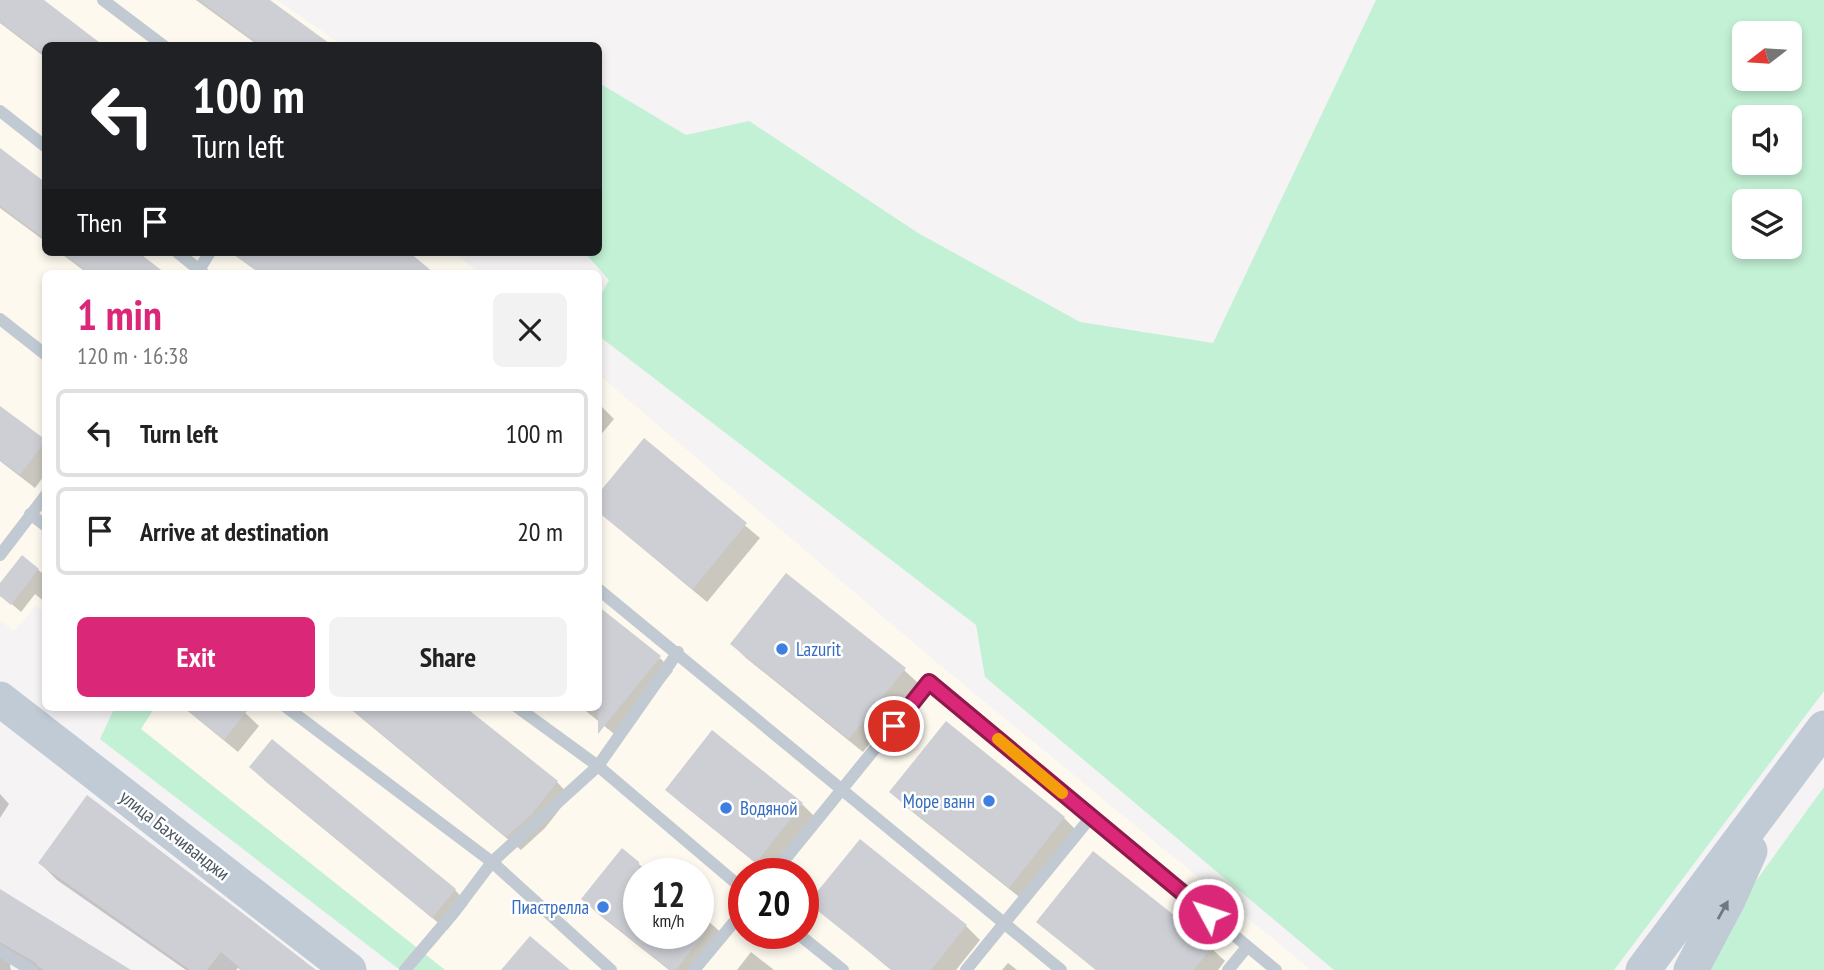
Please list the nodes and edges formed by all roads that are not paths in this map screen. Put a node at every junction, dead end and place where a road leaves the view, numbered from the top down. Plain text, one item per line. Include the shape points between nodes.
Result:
1 (103, 0) edge
2 (159, 42) edge
3 (0, 111) edge
4 (42, 144) edge
5 (182, 256) edge
6 (198, 270) edge
7 (0, 319) edge
8 (42, 352) edge
9 (42, 500) edge
10 (30, 514) junction
11 (42, 523) edge
12 (0, 555) edge
13 (602, 592) edge
14 (678, 652) junction
15 (0, 699) edge
16 (291, 711) edge
17 (522, 711) edge
18 (1824, 728) edge
19 (598, 766) junction
20 (842, 790) junction
21 (1778, 791) junction
22 (1091, 817) junction
23 (786, 858) edge
24 (492, 862) junction
25 (728, 876) edge
26 (1004, 923) junction
27 (728, 929) edge
28 (1247, 947) junction
29 (817, 949) edge
30 (0, 951) edge
31 (31, 970) edge
32 (349, 970) edge
33 (405, 970) edge
34 (611, 970) edge
35 (694, 970) edge
36 (843, 970) edge
37 (966, 970) edge
38 (1061, 970) edge
39 (1228, 970) edge
40 (1276, 970) edge
41 (1643, 970) edge
42 (1691, 970) edge

1 - 2 lane
3 - 4 lane
5 - 6 lane
7 - 8 lane
9 - 10 lane
10 - 11 lane
10 - 12 lane
13 - 14 lane
14 - 19 lane
14 - 20 lane
15 - 32 main road, улица Бахчиванджи
16 - 24 lane
17 - 19 lane
18 - 21 main road
19 - 24 lane
19 - 25 lane
20 - 22 lane via 929,682
20 - 23 lane
20 - 26 lane
21 - 41 main road
42 -> 21 main road
22 - 26 lane
22 - 28 lane
24 - 33 lane
24 - 34 lane
26 - 37 lane
26 - 38 lane
27 - 35 lane
28 - 39 lane
28 - 40 lane
29 - 36 lane
30 - 31 lane

